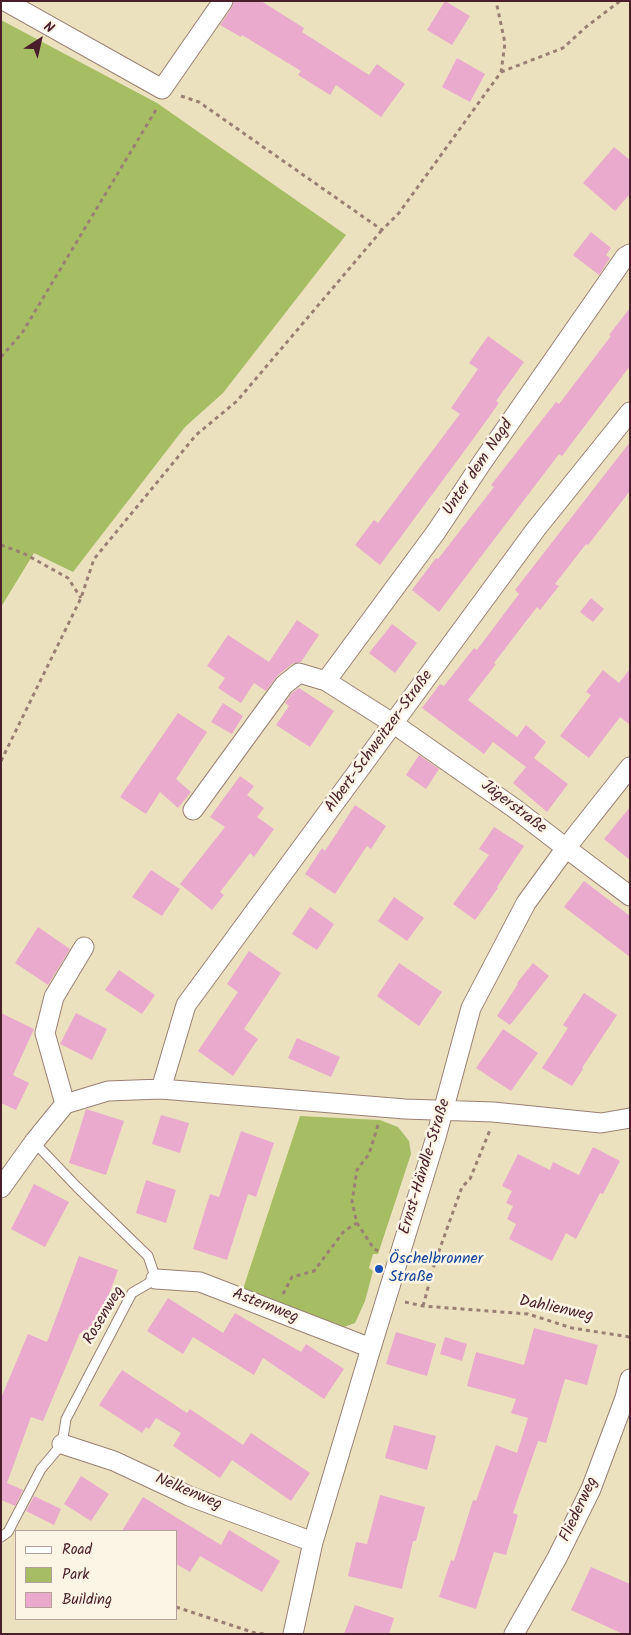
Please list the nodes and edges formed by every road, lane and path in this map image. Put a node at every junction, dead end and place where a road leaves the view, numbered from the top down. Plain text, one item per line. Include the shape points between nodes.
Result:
1 (5, 1) edge
2 (223, 1) edge
3 (496, 1) edge
4 (620, 1) edge
5 (501, 72) junction
6 (162, 89) junction
7 (382, 230) junction
8 (630, 254) edge
9 (1, 357) edge
10 (630, 412) edge
11 (1, 545) edge
12 (80, 598) junction
13 (326, 681) junction
14 (394, 724) junction
15 (1, 761) edge
16 (630, 767) edge
17 (193, 810) dead end
18 (566, 848) junction
19 (630, 896) edge
20 (84, 947) dead end
21 (161, 1089) junction
22 (65, 1104) junction
23 (444, 1110) junction
24 (493, 1112) junction
25 (630, 1118) edge
26 (380, 1120) dead end
27 (34, 1142) junction
28 (1, 1188) edge
29 (357, 1223) junction
30 (384, 1253) dead end
31 (156, 1279) junction
32 (387, 1298) junction
33 (423, 1306) junction
34 (276, 1310) junction
35 (630, 1337) edge
36 (371, 1348) junction
37 (630, 1379) edge
38 (62, 1444) junction
39 (1, 1537) edge
40 (313, 1542) junction
41 (178, 1608) edge
42 (264, 1634) edge
43 (293, 1634) edge
44 (514, 1634) edge

1 - 6 street
2 - 6 street
3 - 5 path via 504,43
4 - 5 path via 563,48
5 - 7 path via 399,213
6 - 7 path via 199,102
6 - 9 path via 163,98 22,333
7 - 12 path via 237,400 196,435 94,560
8 - 13 street, Unter dem Nagd via 436,532
10 - 14 street, Albert-Schweitzer-Straße via 536,529
11 - 12 path via 68,578
12 - 15 path
13 - 14 street
13 - 17 street via 299,673 284,685
14 - 18 street, Jägerstraße
14 - 21 street, Albert-Schweitzer-Straße via 186,1005
16 - 18 street, Ernst-Händle-Straße
18 - 19 street, Jägerstraße
18 - 23 street, Ernst-Händle-Straße via 526,903 471,1008
20 - 22 street via 54,997 45,1033
21 - 22 street via 108,1092
21 - 23 street
22 - 27 street
23 - 24 street
23 - 32 street, Ernst-Händle-Straße
24 - 25 street via 601,1123
24 - 33 path via 492,1124 470,1179 462,1187
26 - 29 path via 369,1154 357,1170 352,1202
27 - 28 street
27 - 31 lane via 148,1256
29 - 30 path via 374,1249
29 - 34 path via 344,1231 314,1271 292,1277
31 - 34 street, Asternweg via 200,1282
31 - 38 lane, Rosenweg via 132,1293 66,1419
32 - 33 path, Dahlienweg
32 - 36 street, Ernst-Händle-Straße
33 - 35 path, Dahlienweg via 528,1314 572,1328
34 - 36 street, Asternweg
36 - 40 street, Ernst-Händle-Straße
37 - 44 street, Fliederweg via 591,1489
38 - 39 lane via 41,1469 8,1532
38 - 40 street, Nelkenweg via 114,1461 189,1496
40 - 43 street, Ernst-Händle-Straße
41 - 42 path

